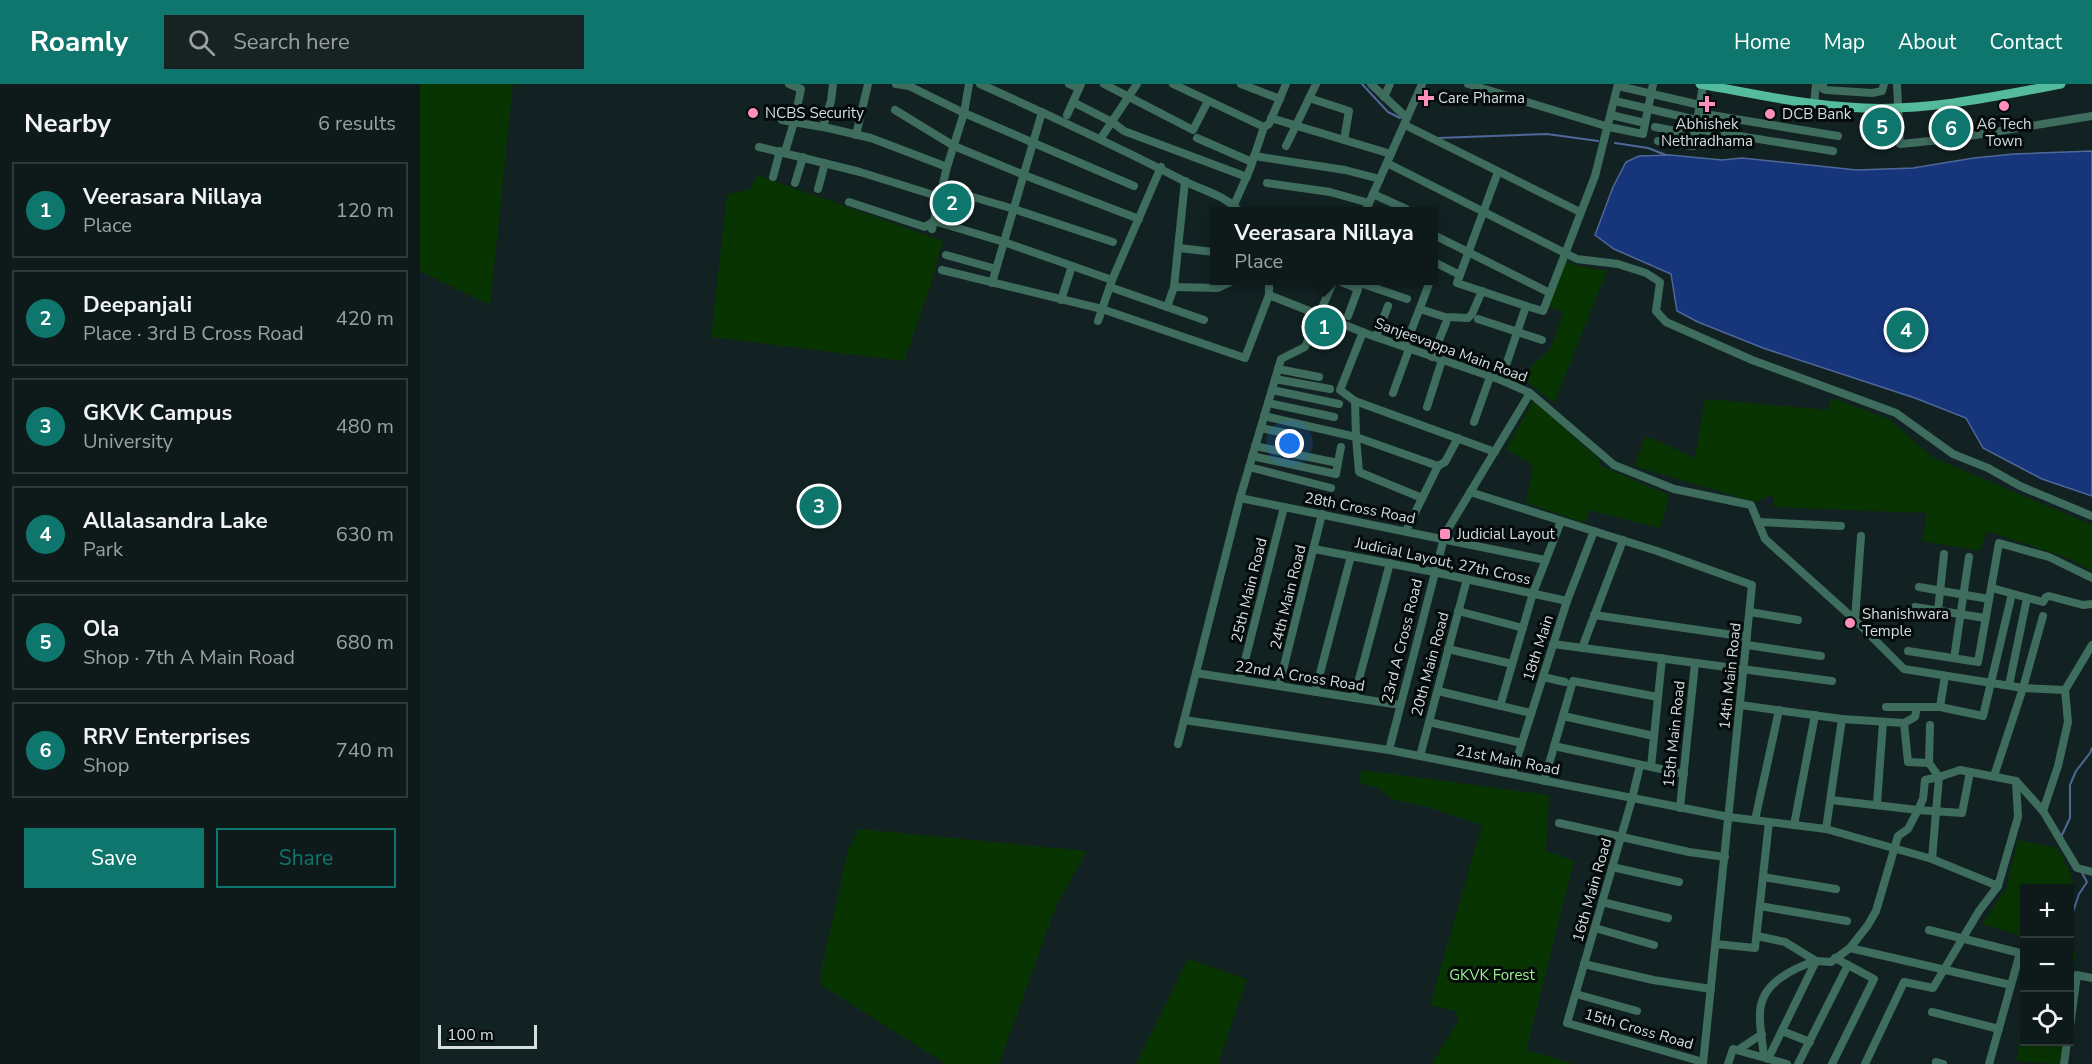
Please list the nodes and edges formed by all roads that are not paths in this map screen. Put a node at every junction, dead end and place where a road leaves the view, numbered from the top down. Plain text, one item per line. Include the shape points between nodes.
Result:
1 (789, 84) edge
2 (833, 84) edge
3 (868, 84) edge
4 (896, 84) edge
5 (969, 84) edge
6 (980, 84) edge
7 (1069, 84) edge
8 (1104, 84) edge
9 (1137, 84) edge
10 (1173, 84) edge
11 (1241, 84) edge
12 (1286, 84) edge
13 (1316, 84) edge
14 (1371, 84) edge
15 (1390, 84) edge
16 (1422, 84) edge
17 (1468, 84) edge
18 (1653, 84) edge
19 (1702, 84) edge
20 (1816, 84) edge
21 (1823, 84) edge
22 (1884, 84) edge
23 (1897, 84) edge
24 (2061, 84) edge
25 (1618, 85) edge
26 (1080, 86) edge
27 (1183, 86) edge
28 (1848, 91) junction
29 (1863, 92) junction
30 (1651, 93) junction
31 (1129, 96) junction
32 (1384, 97) junction
33 (1309, 98) junction
34 (1280, 99) junction
35 (1208, 100) junction
36 (1615, 101) junction
37 (1073, 102) junction
38 (1814, 104) junction
39 (1847, 107) junction
40 (1863, 108) junction
41 (1899, 108) junction
42 (1648, 109) junction
43 (895, 110) dead end
44 (1042, 112) junction
45 (964, 113) junction
46 (1699, 113) junction
47 (1067, 115) dead end
48 (1611, 115) junction
49 (2092, 116) edge
50 (1271, 118) junction
51 (782, 120) dead end
52 (1406, 121) junction
53 (794, 122) junction
54 (1112, 122) junction
55 (1645, 123) junction
56 (1770, 125) junction
57 (1296, 126) junction
58 (823, 127) junction
59 (1264, 127) junction
60 (1609, 127) junction
61 (1655, 127) dead end
62 (1695, 132) junction
63 (856, 135) junction
64 (1838, 136) dead end
65 (1101, 138) junction
66 (1197, 138) dead end
67 (1344, 140) junction
68 (1658, 141) dead end
69 (1767, 142) junction
70 (1033, 143) junction
71 (954, 146) junction
72 (1286, 146) dead end
73 (759, 147) dead end
74 (1833, 151) dead end
75 (783, 152) junction
76 (1391, 154) junction
77 (803, 157) junction
78 (1253, 159) junction
79 (825, 163) junction
80 (1387, 163) junction
81 (947, 167) junction
82 (1161, 167) junction
83 (1498, 172) junction
84 (1024, 175) junction
85 (773, 177) dead end
86 (1247, 177) junction
87 (1380, 179) junction
88 (1185, 181) junction
89 (795, 183) dead end
90 (1267, 183) dead end
91 (1134, 186) dead end
92 (942, 188) junction
93 (818, 189) dead end
94 (1373, 194) junction
95 (940, 197) junction
96 (849, 202) dead end
97 (1369, 203) junction
98 (1234, 205) joint
99 (1367, 207) edge
100 (1402, 207) edge
101 (1014, 209) junction
102 (1580, 212) junction
103 (1482, 213) junction
104 (1138, 219) junction
105 (933, 225) junction
106 (1438, 237) edge
107 (1004, 242) junction
108 (1113, 242) dead end
109 (1179, 248) junction
110 (1210, 251) edge
111 (1468, 252) junction
112 (1565, 253) junction
113 (946, 255) dead end
114 (1438, 264) edge
115 (1072, 266) junction
116 (996, 269) junction
117 (942, 270) dead end
118 (1460, 275) junction
119 (992, 283) junction
120 (1111, 284) junction
121 (1224, 285) edge
122 (1270, 285) edge
123 (1334, 285) edge
124 (1362, 285) edge
125 (1365, 285) edge
126 (1429, 285) edge
127 (1174, 287) junction
128 (1482, 291) junction
129 (1550, 293) junction
130 (1269, 295) junction
131 (1407, 299) dead end
132 (1061, 300) junction
133 (1388, 306) dead end
134 (1526, 306) junction
135 (1167, 307) junction
136 (1102, 309) junction
137 (1420, 309) junction
138 (1320, 314) junction
139 (1348, 316) dead end
140 (1478, 319) dead end
141 (1204, 320) dead end
142 (1098, 321) dead end
143 (1446, 323) dead end
144 (1363, 332) junction
145 (1518, 333) junction
146 (1376, 337) junction
147 (1542, 340) dead end
148 (1407, 348) junction
149 (1432, 357) junction
150 (1442, 360) junction
151 (1278, 369) junction
152 (1319, 377) dead end
153 (1490, 377) junction
154 (1275, 380) junction
155 (1501, 380) junction
156 (1330, 389) dead end
157 (1272, 390) junction
158 (1393, 393) dead end
159 (1530, 393) junction
160 (1355, 401) junction
161 (1268, 403) junction
162 (1339, 404) dead end
163 (1427, 408) dead end
164 (1264, 416) junction
165 (1335, 417) dead end
166 (1474, 422) dead end
167 (1261, 428) junction
168 (1294, 435) dead end
169 (1356, 437) junction
170 (1458, 438) junction
171 (1255, 446) junction
172 (1341, 447) dead end
173 (1495, 452) junction
174 (1252, 456) junction
175 (1338, 463) junction
176 (1438, 466) junction
177 (1249, 467) junction
178 (1332, 488) dead end
179 (1470, 492) junction
180 (1240, 498) junction
181 (1422, 498) junction
182 (1284, 507) junction
183 (1322, 514) junction
184 (2092, 516) edge
185 (1561, 521) junction
186 (1758, 522) junction
187 (1841, 526) dead end
188 (1406, 531) junction
189 (1594, 531) junction
190 (1861, 536) dead end
191 (1443, 538) junction
192 (1623, 540) junction
193 (1314, 549) junction
194 (1944, 554) dead end
195 (1351, 556) junction
196 (1969, 557) dead end
197 (1545, 560) junction
198 (1390, 563) junction
199 (1434, 572) junction
200 (2092, 578) edge
201 (1467, 579) junction
202 (1919, 587) dead end
203 (1992, 588) junction
204 (1940, 591) junction
205 (1533, 593) junction
206 (1963, 595) junction
207 (2011, 598) dead end
208 (1989, 599) junction
209 (1567, 601) junction
210 (2026, 603) dead end
211 (2092, 604) edge
212 (1915, 607) dead end
213 (1938, 610) junction
214 (1458, 611) junction
215 (1750, 612) junction
216 (1960, 614) junction
217 (1594, 615) junction
218 (2043, 616) dead end
219 (1985, 618) junction
220 (1798, 620) dead end
221 (1855, 620) junction
222 (1523, 628) junction
223 (1747, 641) junction
224 (1553, 644) junction
225 (2092, 645) edge
226 (1582, 648) junction
227 (1448, 649) junction
228 (1908, 651) dead end
229 (1955, 652) dead end
230 (1821, 656) dead end
231 (1662, 658) junction
232 (1695, 663) junction
233 (1512, 664) junction
234 (1744, 669) junction
235 (1196, 673) junction
236 (1945, 676) junction
237 (1543, 677) junction
238 (1240, 680) junction
239 (1832, 681) dead end
240 (1569, 682) junction
241 (1990, 684) junction
242 (2009, 685) junction
243 (1279, 686) junction
244 (2023, 688) junction
245 (2065, 690) junction
246 (1438, 691) junction
247 (1315, 692) junction
248 (1658, 697) junction
249 (1354, 698) junction
250 (1400, 705) junction
251 (1740, 705) junction
252 (1500, 706) junction
253 (1886, 707) dead end
254 (1917, 707) junction
255 (1940, 707) junction
256 (1779, 710) junction
257 (1531, 713) junction
258 (1815, 715) junction
259 (1563, 716) junction
260 (1842, 719) junction
261 (1184, 720) junction
262 (1429, 722) junction
263 (1883, 722) junction
264 (1904, 723) junction
265 (1930, 725) dead end
266 (1654, 736) junction
267 (1522, 742) junction
268 (1178, 744) dead end
269 (1554, 746) junction
270 (1389, 750) junction
271 (1420, 756) junction
272 (1929, 763) junction
273 (1640, 765) junction
274 (1652, 767) junction
275 (1970, 772) junction
276 (1512, 774) junction
277 (1684, 774) junction
278 (1994, 776) junction
279 (1938, 777) junction
280 (1544, 781) junction
281 (2016, 781) junction
282 (1632, 799) junction
283 (1831, 800) junction
284 (1877, 804) junction
285 (1680, 808) junction
286 (1918, 810) junction
287 (1937, 811) junction
288 (2043, 811) junction
289 (1729, 817) junction
290 (1755, 820) junction
291 (1769, 822) junction
292 (1559, 823) dead end
293 (1794, 825) junction
294 (1826, 829) junction
295 (1621, 837) junction
296 (1894, 848) junction
297 (1725, 856) junction
298 (1932, 858) junction
299 (1612, 867) junction
300 (2092, 872) edge
301 (1763, 877) junction
302 (1679, 882) dead end
303 (1998, 886) junction
304 (1836, 889) dead end
305 (1602, 902) junction
306 (1760, 906) junction
307 (1668, 918) dead end
308 (1847, 921) dead end
309 (1594, 928) junction
310 (1929, 930) dead end
311 (1757, 936) junction
312 (1965, 938) junction
313 (1716, 944) junction
314 (1654, 945) dead end
315 (1850, 948) junction
316 (1835, 958) junction
317 (1816, 961) junction
318 (1584, 963) junction
319 (1848, 966) junction
320 (1944, 970) junction
321 (2092, 978) edge
322 (2011, 985) junction
323 (1711, 989) junction
324 (1576, 994) junction
325 (2074, 997) edge
326 (1637, 1011) dead end
327 (1932, 1012) dead end
328 (1567, 1023) joint
329 (1999, 1029) junction
330 (1782, 1031) junction
331 (1762, 1034) junction
332 (1810, 1042) junction
333 (2066, 1046) edge
334 (1738, 1050) junction
335 (1766, 1058) junction
336 (1703, 1063) edge
337 (1728, 1064) edge
338 (1787, 1064) edge
339 (1798, 1064) edge
340 (1832, 1064) edge
341 (1865, 1064) edge
342 (1936, 1064) edge
343 (1943, 1064) edge
344 (1989, 1064) edge
345 (2064, 1064) edge

1 - 53 street via 801,89
2 - 58 street
3 - 63 street
4 - 45 street via 909,86
5 - 45 street
6 - 44 street
7 - 26 street
8 - 31 street
9 - 31 street
10 - 27 street
11 - 34 street
12 - 34 street
13 - 33 street
14 - 32 street
15 - 32 street
16 - 52 street
17 - 60 street
18 - 30 street
19 - 38 main road
19 - 46 street
20 - 38 street
21 - 28 street via 1826,90
22 - 29 street via 1882,91
23 - 41 street
24 - 41 main road
25 - 30 street
25 - 36 street
26 - 37 street
27 - 35 street
28 - 29 street
28 - 39 street
29 - 40 street
30 - 42 street
30 - 46 street
31 - 35 street via 1193,130
31 - 54 street
32 - 52 street
33 - 57 street
33 - 67 street via 1349,111
34 - 50 street
35 - 59 street
36 - 42 street
36 - 48 street
37 - 47 street
37 - 54 street
38 - 39 main road
39 - 40 main road
40 - 41 main road
41 - 49 street via 1900,144
42 - 46 street
42 - 55 street
43 - 71 street
44 - 65 street
44 - 70 street
45 - 70 street
45 - 71 street
46 - 56 street
46 - 62 street
48 - 55 street
48 - 60 street
50 - 57 street
50 - 59 street
51 - 53 street
52 - 76 street
52 - 83 street
53 - 58 street
53 - 75 street
54 - 65 street
54 - 86 street via 1124,131
55 - 60 street via 1642,134
56 - 64 street
56 - 69 street
57 - 67 street
57 - 72 street
58 - 63 street
59 - 78 street
60 - 102 street
61 - 62 street
62 - 68 street via 1693,146
62 - 69 street
63 - 81 street
65 - 82 street
66 - 78 street
67 - 76 street
69 - 74 street
70 - 84 street
70 - 91 street
71 - 81 street
71 - 84 street
73 - 75 street
75 - 77 street
75 - 85 street
76 - 80 street
77 - 79 street
77 - 89 street
78 - 86 street
78 - 87 street via 1345,170
79 - 93 street
79 - 95 street
80 - 87 street
80 - 103 street
81 - 92 street
82 - 88 street
82 - 104 street
83 - 102 street
83 - 103 street
84 - 101 street
84 - 104 street
86 - 98 street
87 - 94 street
88 - 98 street
88 - 109 street
90 - 97 street via 1330,192
92 - 95 street
92 - 101 street
94 - 97 street
94 - 100 street
95 - 105 street
96 - 105 street via 925,227
97 - 99 street
101 - 107 street
101 - 108 street
102 - 112 street
103 - 111 street
103 - 112 street
104 - 120 street
105 - 107 street
106 - 111 street
107 - 115 street
107 - 116 street
109 - 110 street
109 - 127 street
111 - 118 street
111 - 129 street
112 - 129 street
112 - 184 street via 1646,273 1660,282 1656,311 1666,322 1752,360 1896,413 1953,454
113 - 116 street
114 - 118 street
115 - 120 street
115 - 132 street
116 - 119 street
117 - 119 street
118 - 128 street via 1457,283
119 - 132 street
120 - 135 street
120 - 136 street
121 - 127 street
122 - 130 street
123 - 138 street
124 - 139 street
125 - 131 street
126 - 137 street
127 - 135 street
128 - 134 street
128 - 137 street via 1468,318 1445,317
129 - 134 street via 1543,311
130 - 136 street via 1245,358
130 - 138 street, Sanjeevappa Main Road
132 - 136 street
133 - 146 street
134 - 145 street
135 - 141 street
136 - 142 street
137 - 148 street
138 - 144 street, Sanjeevappa Main Road
138 - 151 street via 1305,347 1281,359
140 - 145 street
143 - 149 street
144 - 146 street, Sanjeevappa Main Road
144 - 160 street via 1340,390
145 - 147 street
145 - 155 street
146 - 148 street, Sanjeevappa Main Road
148 - 149 street, Sanjeevappa Main Road
148 - 158 street
149 - 150 street, Sanjeevappa Main Road
150 - 153 street, Sanjeevappa Main Road
150 - 163 street
151 - 152 street
151 - 154 street
153 - 155 street, Sanjeevappa Main Road
153 - 166 street
154 - 156 street
154 - 157 street
155 - 159 street, Sanjeevappa Main Road
157 - 161 street
157 - 162 street
159 - 173 street, 23rd A Cross Road
159 - 186 street, Sanjeevappa Main Road via 1614,465 1674,489 1751,505
160 - 169 street
160 - 170 street
161 - 164 street
161 - 165 street
164 - 167 street
164 - 169 street
167 - 168 street
167 - 171 street
169 - 176 street
169 - 181 street via 1359,472
170 - 173 street
170 - 176 street via 1445,462
171 - 174 street
171 - 175 street
172 - 175 street
173 - 179 street, 23rd A Cross Road
174 - 175 street via 1336,474
174 - 177 street
176 - 181 street
177 - 178 street
177 - 180 street
179 - 185 street, 14th Main Road
179 - 191 street, 23rd A Cross Road
180 - 182 street, 28th Cross Road
180 - 235 street
181 - 188 street
182 - 183 street, 28th Cross Road
182 - 238 street, 25th Main Road
183 - 188 street, 28th Cross Road
183 - 193 street, 24th Main Road
185 - 189 street, 14th Main Road
185 - 197 street
186 - 187 street
186 - 221 street, Sanjeevappa Main Road via 1765,538
188 - 191 street, 28th Cross Road
189 - 192 street, 14th Main Road
189 - 209 street, 18th Main
190 - 221 street
191 - 197 street, 28th Cross Road
191 - 199 street, 23rd A Cross Road
192 - 215 street, 14th Main Road via 1752,585
192 - 217 street
193 - 195 street, Judicial Layout, 27th Cross
193 - 243 street, 24th Main Road
194 - 204 street
195 - 198 street, Judicial Layout, 27th Cross
195 - 247 street
196 - 206 street
197 - 205 street
198 - 199 street, Judicial Layout, 27th Cross
198 - 249 street
199 - 201 street, Judicial Layout, 27th Cross
199 - 250 street, 23rd A Cross Road
200 - 203 street via 2049,557 1999,543
201 - 205 street, Judicial Layout, 27th Cross
201 - 214 street, 20th Main Road
202 - 204 street
203 - 208 street
203 - 211 street via 2043,602 2049,596
204 - 206 street
204 - 213 street
205 - 209 street, Judicial Layout, 27th Cross
205 - 222 street
206 - 208 street
206 - 216 street
207 - 241 street
208 - 219 street
209 - 224 street, 18th Main
210 - 242 street
212 - 213 street
213 - 216 street
214 - 222 street
214 - 227 street, 20th Main Road
215 - 220 street
215 - 223 street, 14th Main Road
216 - 219 street
216 - 229 street
217 - 223 street
217 - 226 street
218 - 244 street
219 - 228 street via 1978,662
221 - 236 street, Sanjeevappa Main Road via 1904,669
222 - 233 street
223 - 230 street
223 - 234 street, 14th Main Road
224 - 226 street
224 - 237 street, 18th Main
225 - 245 street
226 - 231 street
227 - 233 street
227 - 246 street, 20th Main Road
231 - 232 street
231 - 248 street
232 - 234 street
232 - 277 street, 15th Main Road
233 - 252 street
234 - 239 street
234 - 251 street, 14th Main Road
235 - 238 street, 22nd A Cross Road
235 - 261 street
236 - 241 street, Sanjeevappa Main Road
236 - 255 street
237 - 240 street
237 - 257 street, 18th Main
238 - 243 street, 22nd A Cross Road
240 - 248 street
240 - 259 street
241 - 242 street, Sanjeevappa Main Road
241 - 255 street via 1983,716
242 - 244 street, Sanjeevappa Main Road
243 - 247 street, 22nd A Cross Road
244 - 245 street, Sanjeevappa Main Road
244 - 278 street
245 - 288 street via 2067,722
246 - 252 street
246 - 262 street, 20th Main Road
247 - 249 street, 22nd A Cross Road
248 - 266 street
249 - 250 street, 22nd A Cross Road
250 - 270 street, 23rd A Cross Road
251 - 256 street
251 - 289 street, 14th Main Road
252 - 257 street
253 - 254 street
254 - 255 street
254 - 264 street via 1915,717
256 - 258 street
256 - 290 street
257 - 267 street, 18th Main
258 - 260 street
258 - 293 street
259 - 266 street
259 - 269 street
260 - 263 street
260 - 283 street
261 - 268 street
261 - 270 street, 21st Main Road
262 - 267 street
262 - 271 street, 20th Main Road
263 - 264 street
263 - 284 street
264 - 272 street via 1908,762
265 - 272 street
266 - 274 street
267 - 276 street, 18th Main
269 - 273 street
269 - 280 street
270 - 271 street, 21st Main Road
271 - 276 street, 21st Main Road
272 - 279 street
273 - 274 street
273 - 282 street, 16th Main Road
274 - 277 street
275 - 278 street
275 - 279 street via 1960,770
275 - 287 street via 1962,813
276 - 280 street, 21st Main Road
277 - 285 street, 15th Main Road
278 - 281 street
279 - 286 street via 1925,780
279 - 287 street
280 - 282 street, 21st Main Road
281 - 288 street
281 - 303 street via 2018,817
282 - 285 street, 21st Main Road
282 - 295 street, 16th Main Road
283 - 284 street
283 - 294 street
284 - 286 street
285 - 289 street, 21st Main Road
286 - 287 street
286 - 296 street via 1908,829 1898,836
287 - 298 street
288 - 300 street via 2080,869
289 - 290 street, 21st Main Road
289 - 297 street, 14th Main Road
290 - 291 street, 21st Main Road
291 - 293 street, 21st Main Road
291 - 301 street
292 - 295 street
293 - 294 street, 21st Main Road
294 - 296 street, 21st Main Road
295 - 297 street
295 - 299 street, 16th Main Road
296 - 298 street, 21st Main Road
296 - 315 street via 1876,911
297 - 313 street, 14th Main Road
298 - 303 street, 21st Main Road
299 - 302 street
299 - 305 street, 16th Main Road
301 - 304 street
301 - 306 street
303 - 312 street
305 - 307 street
305 - 309 street, 16th Main Road
306 - 308 street
306 - 311 street
309 - 314 street
309 - 318 street, 16th Main Road
310 - 312 street
311 - 313 street via 1755,948
311 - 317 street via 1785,942
312 - 320 street
312 - 322 street via 2020,953
313 - 323 street, 14th Main Road
315 - 316 street
315 - 320 street
316 - 317 street via 1831,962
316 - 319 street
317 - 330 street
317 - 331 street via 1768,986 1761,1005
318 - 323 street
318 - 324 street, 16th Main Road
319 - 332 street
319 - 340 street via 1874,979
320 - 322 street
320 - 341 street via 1933,988 1904,982
321 - 325 street via 2077,975
322 - 329 street
323 - 336 street, 14th Main Road
324 - 326 street
324 - 328 street, 16th Main Road
327 - 329 street
328 - 336 street, 15th Cross Road
329 - 344 street
330 - 332 street
330 - 335 street
331 - 334 street
331 - 335 street
332 - 339 street
333 - 345 street
334 - 335 street
334 - 337 street via 1734,1049
335 - 338 street
342 - 343 street

